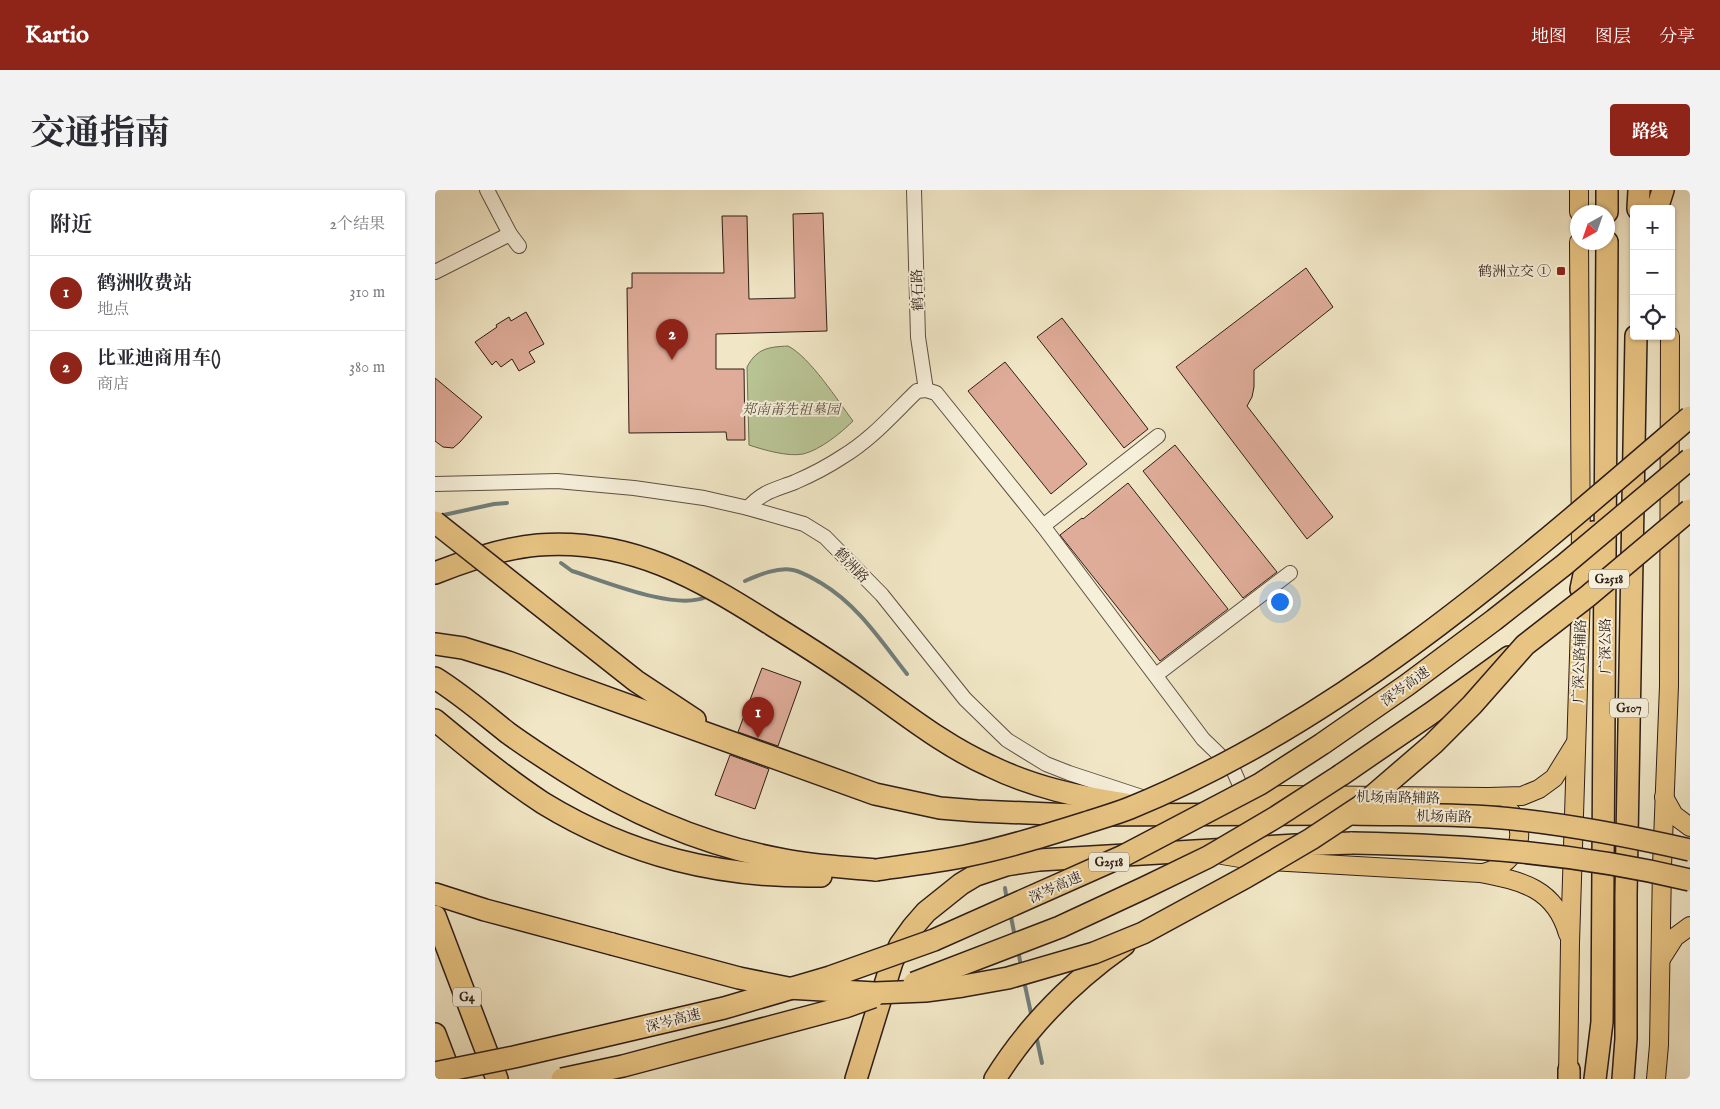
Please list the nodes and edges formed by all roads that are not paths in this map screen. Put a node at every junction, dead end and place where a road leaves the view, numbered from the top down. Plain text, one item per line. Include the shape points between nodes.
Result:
1 (487, 190) edge
2 (914, 190) edge
3 (1579, 190) edge
4 (1607, 190) edge
5 (1639, 190) edge
6 (1663, 190) edge
7 (1669, 190) edge
8 (1579, 205) edge
9 (1607, 205) edge
10 (1638, 205) edge
11 (1658, 205) edge
12 (1669, 205) edge
13 (510, 234) junction
14 (519, 246) dead end
15 (1579, 250) edge
16 (1607, 250) edge
17 (435, 272) edge
18 (1636, 340) edge
19 (1670, 340) edge
20 (925, 390) junction
21 (1690, 417) edge
22 (1159, 436) dead end
23 (1690, 459) edge
24 (1606, 466) junction
25 (435, 484) edge
26 (749, 508) junction
27 (1690, 510) edge
28 (435, 522) edge
29 (1043, 526) junction
30 (435, 573) edge
31 (1291, 573) dead end
32 (1581, 589) junction
33 (435, 644) edge
34 (1525, 645) junction
35 (1156, 675) junction
36 (435, 678) edge
37 (435, 720) edge
38 (1576, 741) junction
39 (731, 743) junction
40 (1665, 797) junction
41 (1488, 798) junction
42 (1247, 799) junction
43 (1195, 813) junction
44 (1690, 827) edge
45 (1690, 850) edge
46 (1199, 852) junction
47 (876, 870) junction
48 (1480, 873) junction
49 (1690, 880) edge
50 (435, 894) edge
51 (435, 916) edge
52 (1690, 926) edge
53 (1143, 933) junction
54 (1570, 943) junction
55 (1661, 959) junction
56 (435, 1034) edge
57 (435, 1073) edge
58 (1569, 1076) edge
59 (452, 1079) edge
60 (497, 1079) edge
61 (562, 1079) edge
62 (856, 1079) edge
63 (995, 1079) edge
64 (1595, 1079) edge
65 (1623, 1079) edge
66 (1656, 1079) edge

1 - 13 street
2 - 20 street, 鹤石路 via 918,337
3 - 8 main road
4 - 9 highway
5 - 10 highway
6 - 11 highway
7 - 12 main road
13 - 14 street
13 - 17 street
15 - 32 main road, 广深公路辅路
16 - 24 highway, 广深公路 / G107
18 - 65 highway, 广深公路 / G107
19 - 40 main road via 1669,676
20 - 26 street via 917,391 872,435 844,456 803,478 766,492
20 - 29 street via 936,393
21 - 47 highway, bridge via 1555,533 1423,636 1324,705 1245,752 1191,781 1128,808 1047,835 969,855
22 - 29 street
23 - 57 highway, 深岑高速 / G2518, bridge via 1502,614 1330,739 1260,784 1123,856 934,940 830,977 704,1013 514,1058
24 - 32 highway
24 - 64 highway, 广深公路 / G107 via 1601,1022
25 - 26 street, 鹤洲路 via 557,481 634,488
26 - 43 street, 鹤洲路 via 804,524 825,537 882,595 965,699 1007,740 1034,758 1069,774
27 - 34 highway, G2518, bridge
28 - 39 highway, bridge via 636,681
29 - 35 street
30 - 43 highway via 486,555 538,545 599,547 632,554 662,564 721,592 840,668 932,733 988,766 1071,794
31 - 35 street
32 - 38 main road, 广深公路辅路
33 - 39 highway via 463,648 507,662
34 - 53 highway, bridge via 1433,744 1361,806 1311,840
34 - 61 highway, G2518, bridge via 1430,714 1276,817 1208,857 1069,923 845,1007
35 - 42 street via 1203,739 1232,766
36 - 47 highway via 565,772 669,827 707,841 785,860
37 - 47 highway via 474,753 544,803 622,843 661,857 743,874 784,877
38 - 41 main road, 机场南路辅路 via 1557,774 1547,784 1522,796
38 - 54 main road, 广深公路辅路
39 - 43 highway via 875,794 940,808 1074,814
40 - 44 main road via 1674,815
40 - 55 main road
41 - 42 main road, 机场南路辅路 via 1283,796
41 - 48 main road via 1501,803 1512,814 1518,827 1518,842 1502,866
42 - 43 main road, 机场南路辅路
43 - 45 highway, 机场南路, bridge via 1489,817 1594,830
46 - 48 main road via 1253,860
46 - 49 highway, 机场南路, bridge via 1296,845 1431,844 1595,860
46 - 62 highway, 机场南路 via 1039,860 991,869 961,884 926,912 900,945
48 - 54 main road via 1515,880 1547,898 1564,921
50 - 53 highway, bridge via 739,978 789,988 833,992 925,991 1008,978 1094,953
51 - 60 highway, G4
52 - 55 main road via 1675,938
53 - 63 highway, bridge via 1097,965 1067,992 1019,1044
54 - 58 main road, 广深公路辅路
55 - 66 main road
56 - 59 highway

